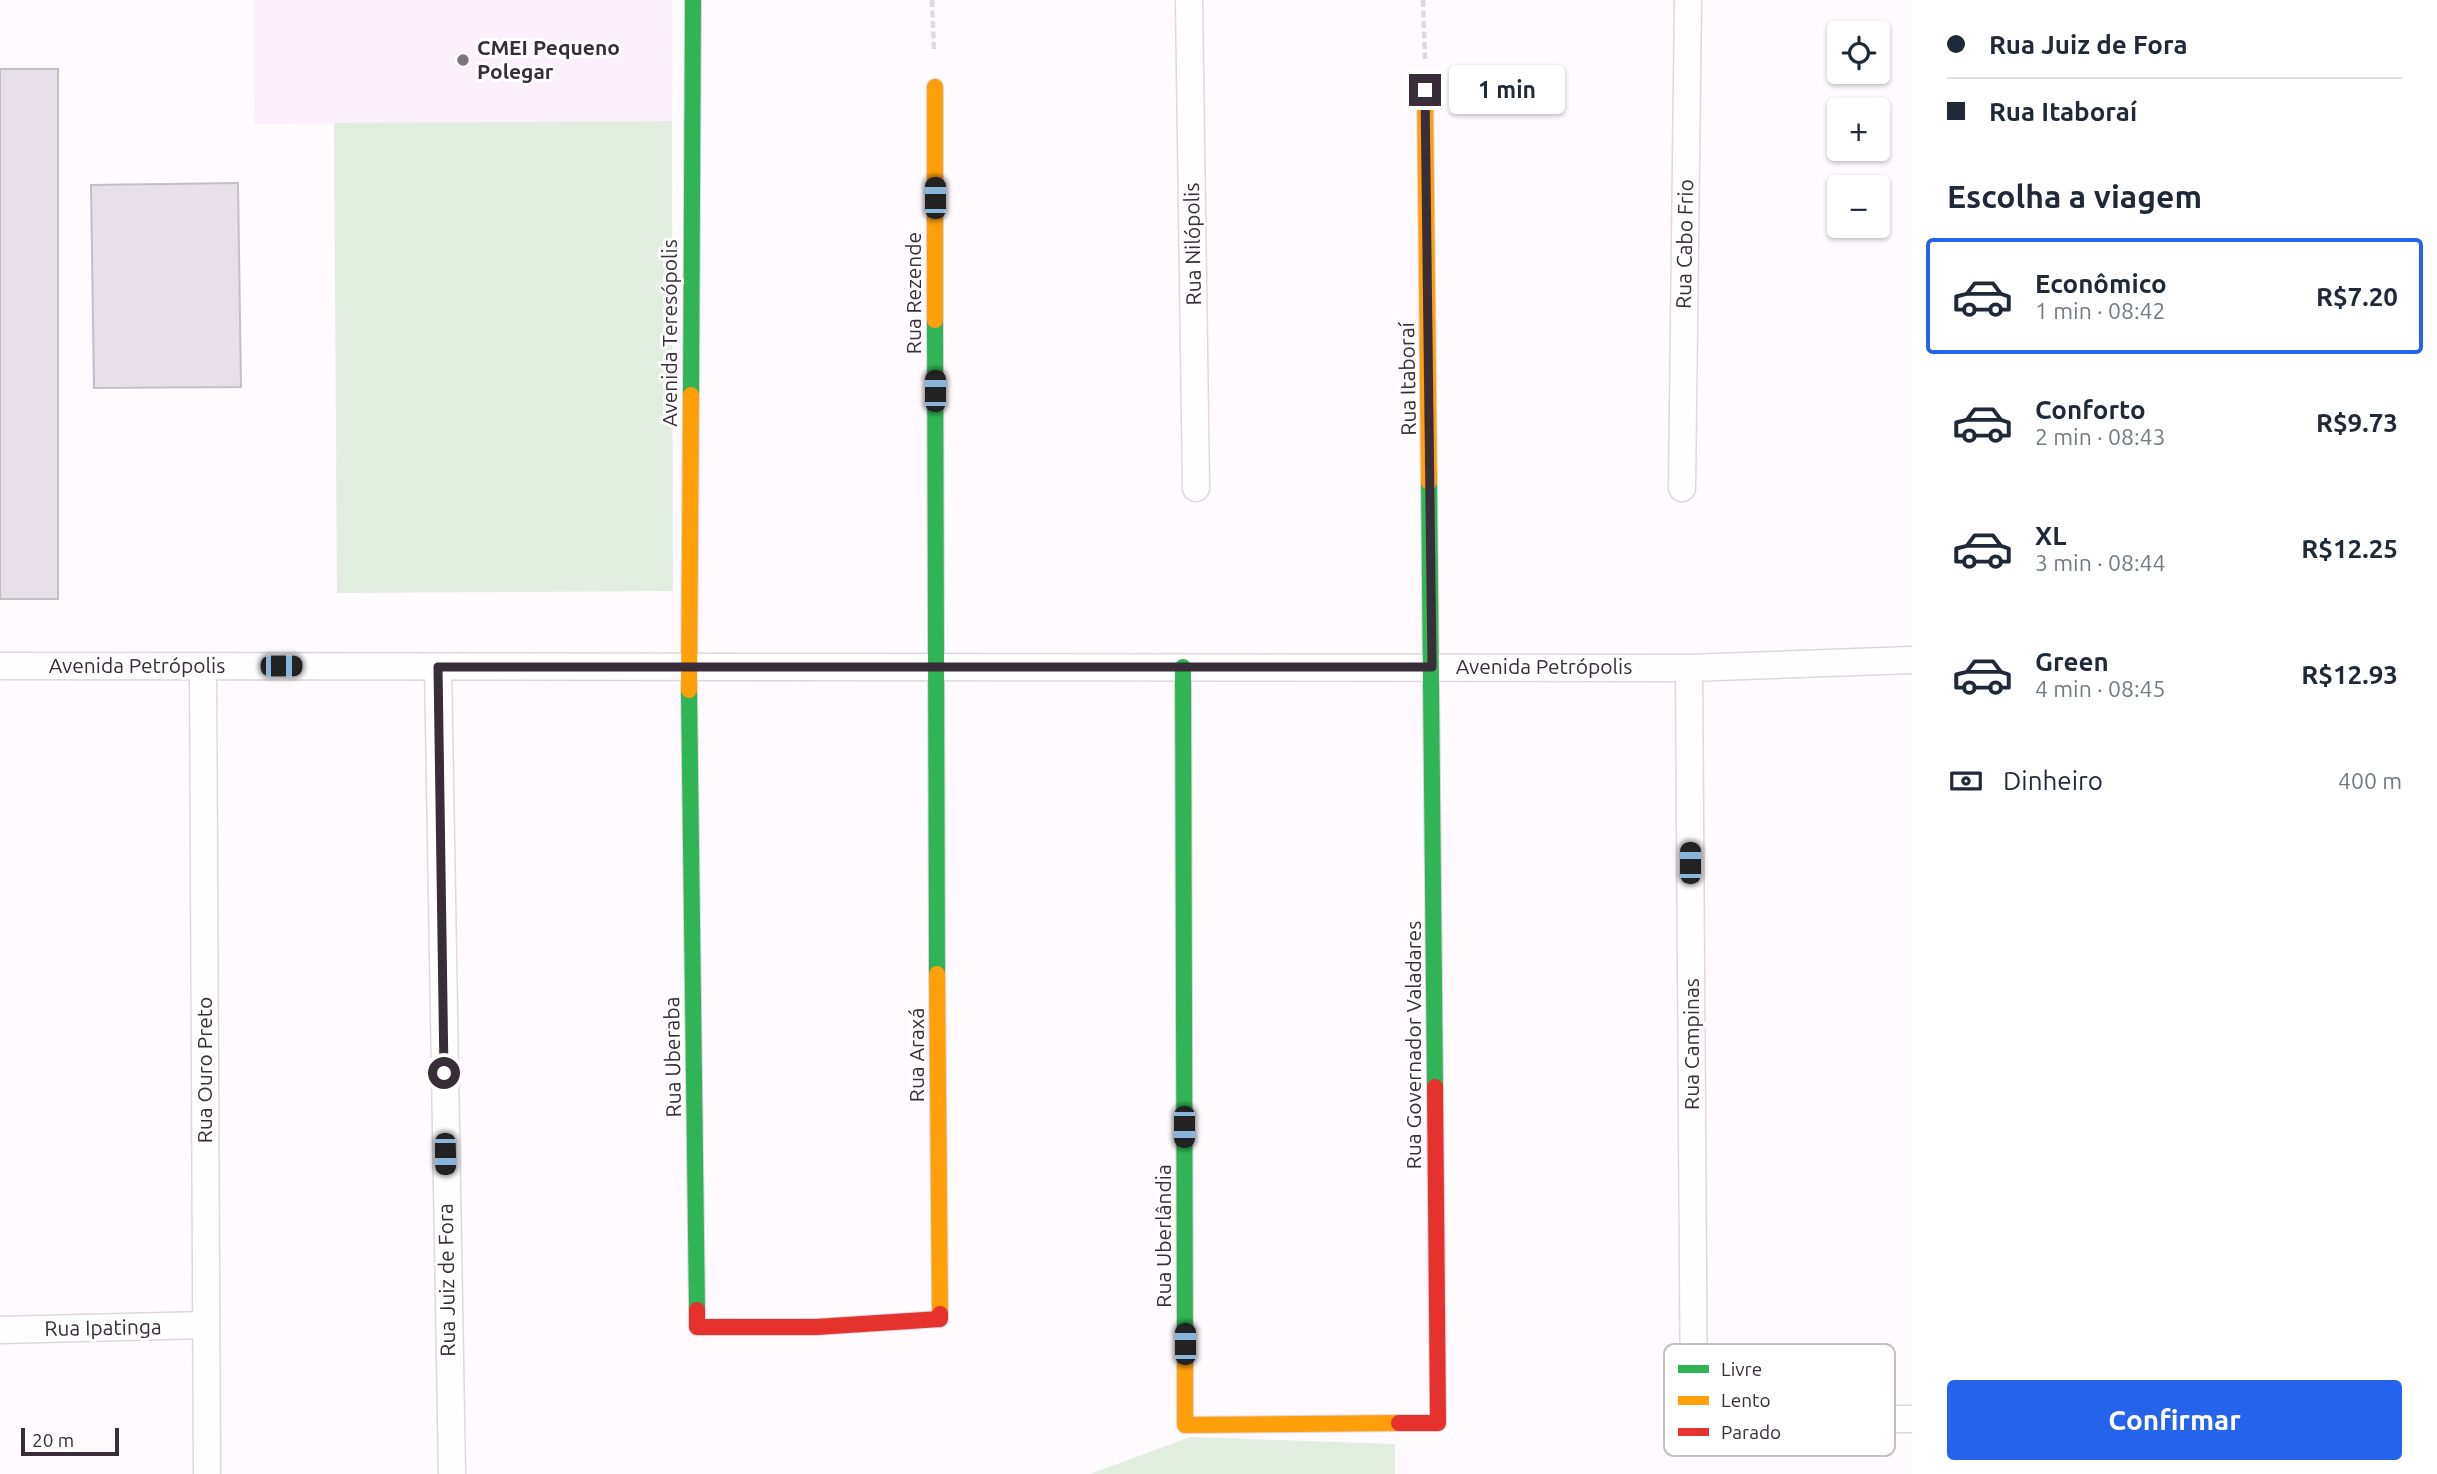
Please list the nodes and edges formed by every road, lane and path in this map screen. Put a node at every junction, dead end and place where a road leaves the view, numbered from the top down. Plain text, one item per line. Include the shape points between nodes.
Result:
1 (692, 0) edge
2 (932, 0) edge
3 (1189, 0) edge
4 (1423, 0) edge
5 (1688, 0) edge
6 (935, 87) joint
7 (1425, 90) joint
8 (1196, 488) dead end
9 (1682, 488) dead end
10 (1912, 660) edge
11 (0, 666) edge
12 (203, 666) junction
13 (438, 667) junction
14 (689, 667) junction
15 (935, 667) junction
16 (1183, 667) junction
17 (1432, 667) junction
18 (1689, 668) junction
19 (206, 1325) junction
20 (816, 1327) joint
21 (0, 1330) edge
22 (1693, 1344) edge
23 (1438, 1423) joint
24 (207, 1474) edge
25 (452, 1474) edge

1 - 14 street, Avenida Teresópolis
2 - 6 path
3 - 8 street, Rua Nilópolis
4 - 7 path
5 - 9 street, Rua Cabo Frio
6 - 15 street, Rua Rezende
7 - 17 street, Rua Itaboraí
10 - 18 street, Avenida Petrópolis
11 - 12 street, Avenida Petrópolis
12 - 13 street, Avenida Petrópolis
12 - 19 street, Rua Ouro Preto
13 - 14 street, Avenida Petrópolis
13 - 25 street, Rua Juiz de Fora
14 - 15 street, Avenida Petrópolis
14 - 20 street, Rua Uberaba via 697,1327
15 - 16 street, Avenida Petrópolis
15 - 20 street, Rua Araxá via 940,1319
16 - 17 street, Avenida Petrópolis
16 - 23 street, Rua Uberlândia via 1185,1425
17 - 18 street, Avenida Petrópolis
17 - 23 street, Rua Governador Valadares
18 - 22 street, Rua Campinas
19 - 21 street, Rua Ipatinga
19 - 24 street, Rua Ouro Preto

